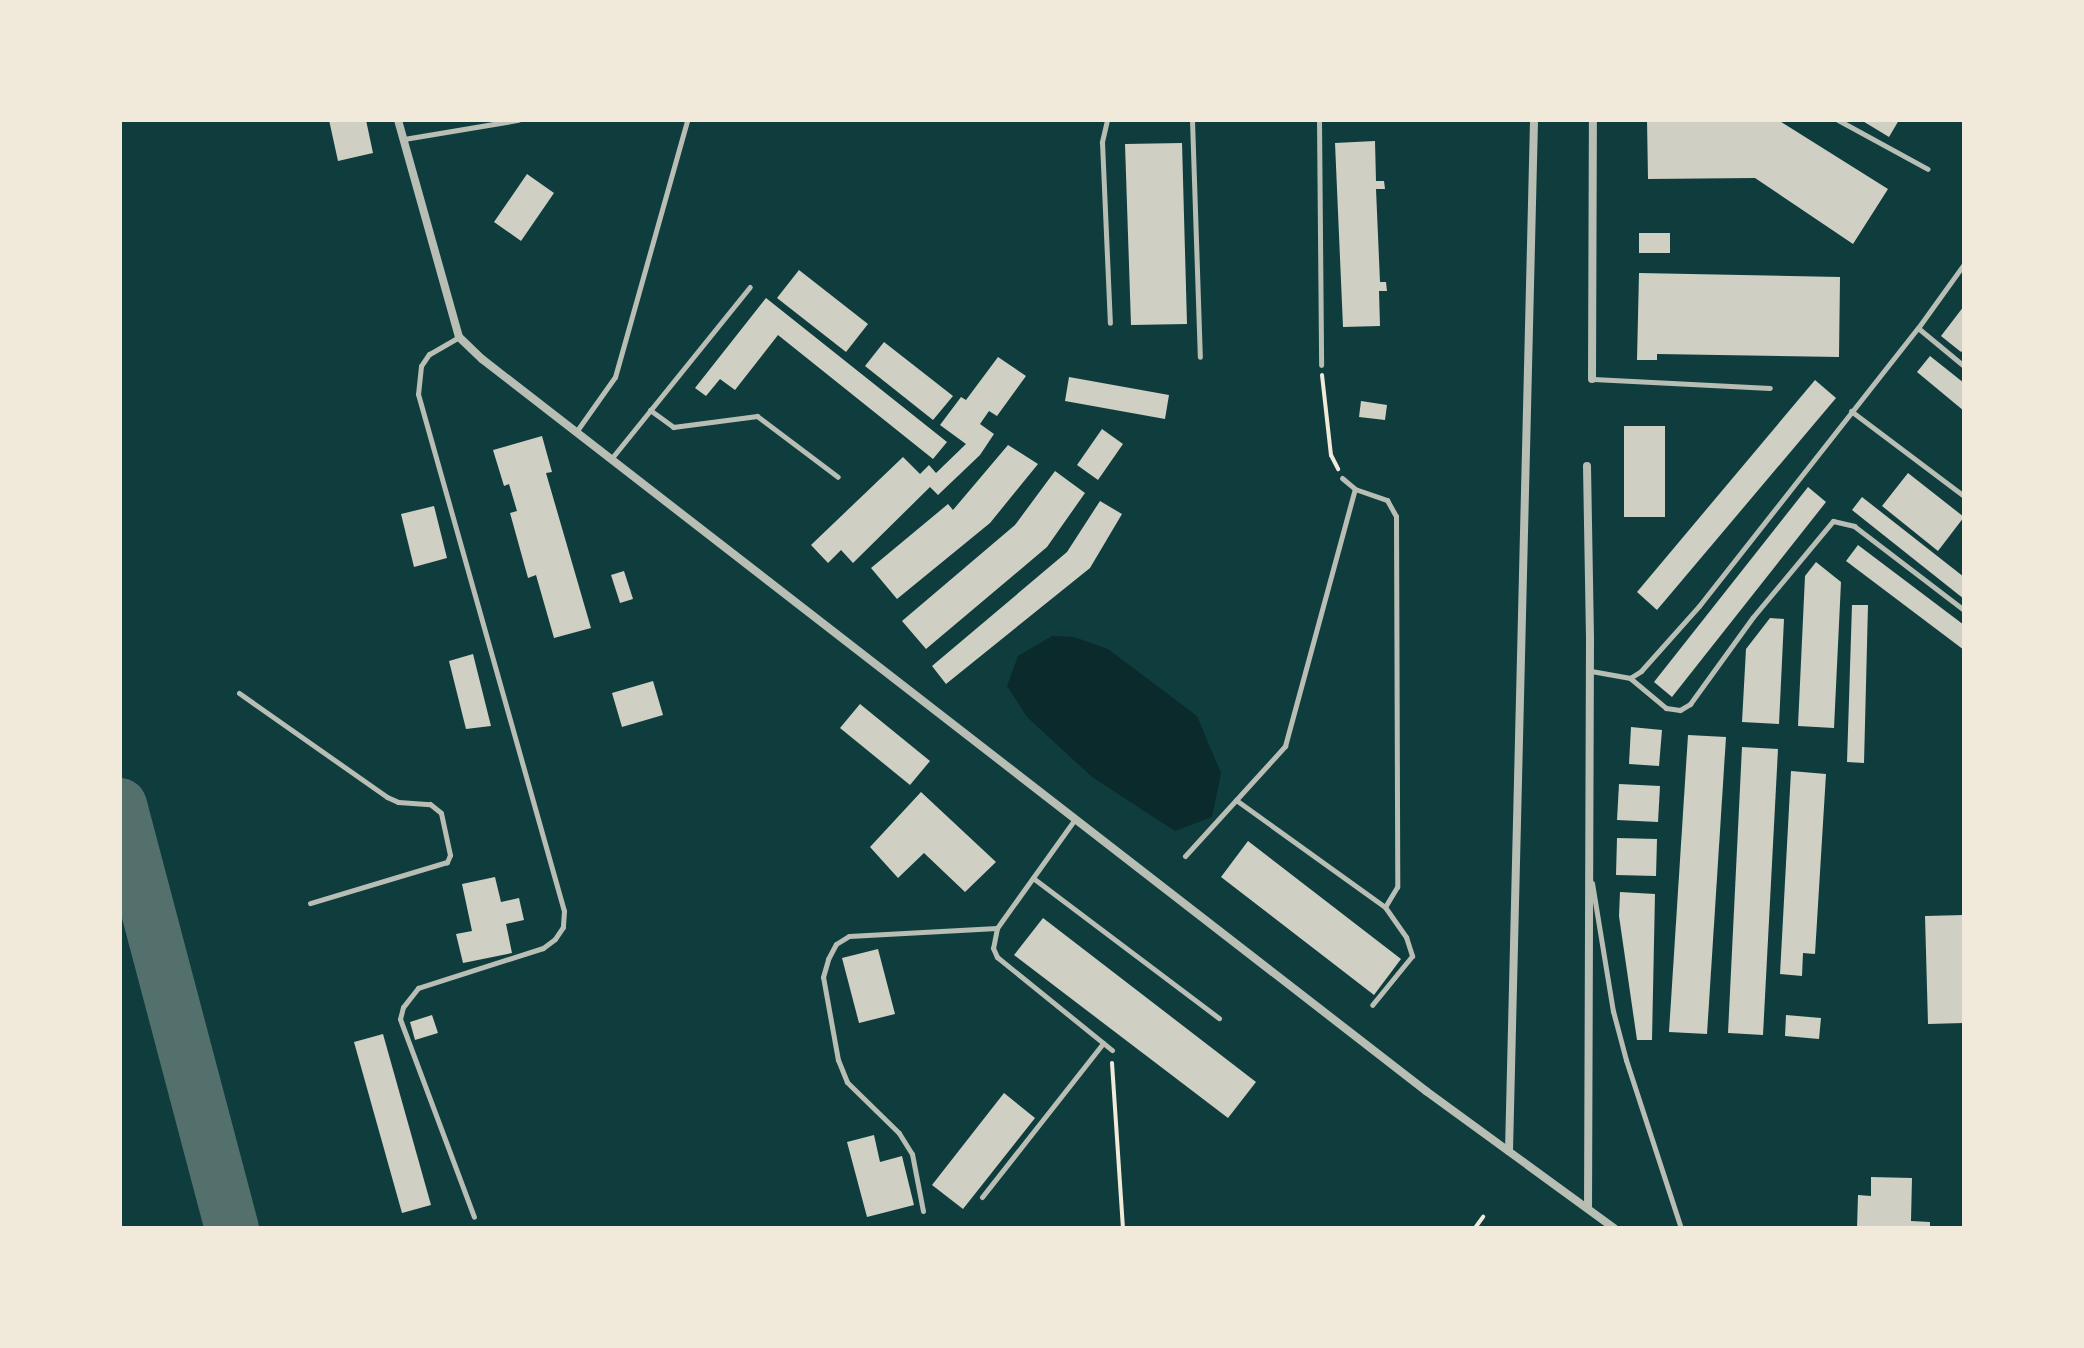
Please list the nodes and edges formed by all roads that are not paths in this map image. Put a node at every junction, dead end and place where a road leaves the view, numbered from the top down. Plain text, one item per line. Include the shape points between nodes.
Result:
1 (398, 120) edge
2 (445, 120) edge
3 (518, 120) edge
4 (687, 120) edge
5 (1107, 120) edge
6 (1192, 120) edge
7 (1319, 120) edge
8 (1534, 120) edge
9 (1593, 120) edge
10 (1838, 120) edge
11 (447, 131) junction
12 (403, 139) junction
13 (1928, 169) dead end
14 (1964, 264) edge
15 (750, 287) dead end
16 (1110, 323) dead end
17 (1918, 328) junction
18 (459, 337) junction
19 (1200, 357) dead end
20 (1321, 365) road end
21 (1964, 366) edge
22 (1592, 379) joint
23 (1770, 388) dead end
24 (650, 410) junction
25 (1851, 411) junction
26 (576, 432) junction
27 (611, 459) junction
28 (1587, 466) dead end
29 (838, 477) dead end
30 (1342, 478) road end
31 (1355, 489) junction
32 (1964, 496) edge
33 (1964, 610) edge
34 (1590, 671) junction
35 (1630, 678) junction
36 (239, 693) dead end
37 (1236, 800) junction
38 (1075, 819) junction
39 (1185, 856) dead end
40 (1589, 867) junction
41 (1033, 878) junction
42 (310, 903) dead end
43 (1385, 907) junction
44 (997, 928) junction
45 (1372, 1005) dead end
46 (1219, 1018) dead end
47 (1103, 1043) junction
48 (1112, 1050) road end
49 (1509, 1151) junction
50 (982, 1197) dead end
51 (1588, 1208) junction
52 (923, 1211) dead end
53 (474, 1217) dead end
54 (1614, 1228) edge
55 (1681, 1228) edge

1 - 12 street
2 - 11 lane
3 - 11 lane
4 - 26 lane via 615,377
5 - 16 lane via 1102,142
6 - 19 lane
7 - 20 lane
8 - 49 street
9 - 22 street
10 - 13 lane
11 - 12 lane
12 - 18 street
14 - 17 lane
15 - 24 lane
17 - 21 lane
17 - 25 lane
18 - 26 street
18 - 53 lane via 429,354 421,366 418,394 564,911 563,927 543,948 418,988 403,1007 400,1019
22 - 23 lane
24 - 27 lane
24 - 29 lane via 673,427 757,416
25 - 32 lane
25 - 35 lane via 1699,606
26 - 27 street
27 - 38 street
28 - 34 street
30 - 31 lane
31 - 37 lane via 1285,746
31 - 43 lane via 1387,500 1396,516 1397,887
33 - 35 lane via 1854,526 1833,521 1690,704 1680,710 1666,708
34 - 35 lane
34 - 40 street
36 - 42 lane via 387,797 430,804 441,813 447,862
37 - 39 lane
37 - 43 lane
38 - 41 lane
38 - 49 street
40 - 51 street
40 - 55 lane via 1613,1011
41 - 44 lane
41 - 46 lane
43 - 45 lane via 1412,956
44 - 47 lane via 997,957
44 - 52 lane via 849,936 836,944 823,977 847,1082 899,1133 912,1154
47 - 48 lane
47 - 50 lane
49 - 51 street
51 - 54 street

